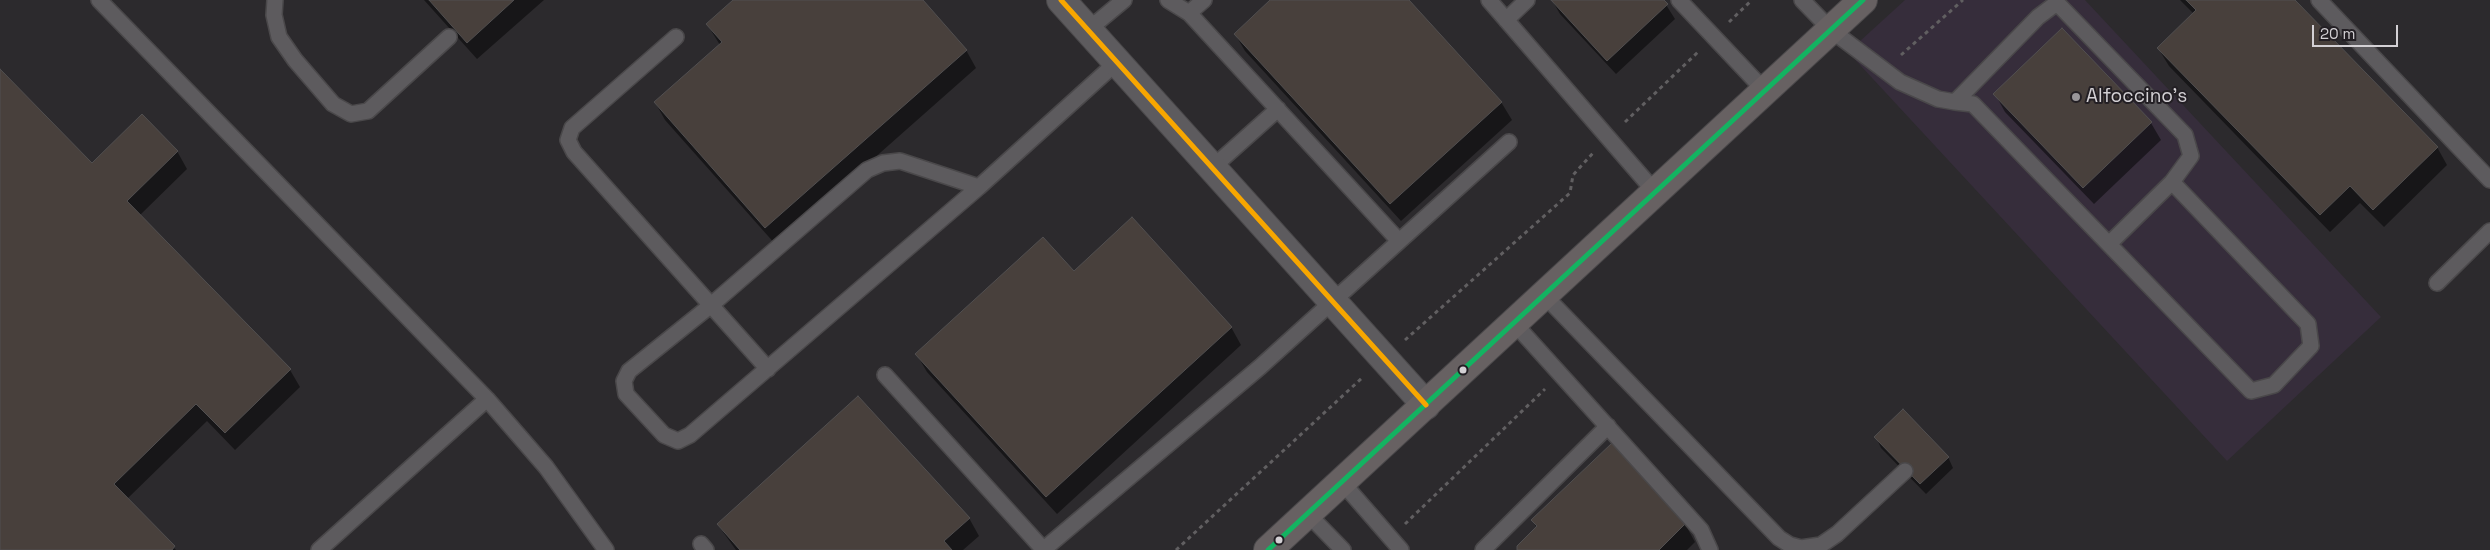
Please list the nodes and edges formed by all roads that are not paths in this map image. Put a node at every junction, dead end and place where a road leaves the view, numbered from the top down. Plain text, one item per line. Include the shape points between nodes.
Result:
1 (99, 0) edge
2 (275, 0) edge
3 (1061, 0) edge
4 (1124, 0) edge
5 (1168, 0) edge
6 (1204, 0) edge
7 (1489, 0) edge
8 (1526, 0) edge
9 (1679, 0) edge
10 (1802, 0) edge
11 (1863, 0) edge
12 (2319, 0) edge
13 (1189, 13) junction
14 (1506, 20) junction
15 (1088, 30) junction
16 (1831, 30) junction
17 (676, 37) dead end
18 (449, 38) dead end
19 (1117, 62) junction
20 (1765, 92) junction
21 (1955, 102) junction
22 (1278, 109) junction
23 (1508, 142) dead end
24 (1212, 168) junction
25 (2490, 180) edge
26 (2172, 182) junction
27 (979, 187) junction
28 (1656, 193) junction
29 (2490, 231) edge
30 (1399, 241) junction
31 (2109, 244) junction
32 (2437, 283) dead end
33 (1544, 295) junction
34 (1333, 301) junction
35 (710, 306) junction
36 (1514, 323) junction
37 (768, 369) junction
38 (885, 375) dead end
39 (487, 399) junction
40 (1426, 404) junction
41 (1608, 426) junction
42 (1905, 471) dead end
43 (1341, 482) junction
44 (1307, 513) junction
45 (319, 550) edge
46 (606, 550) edge
47 (1043, 550) edge
48 (1268, 550) edge
49 (1343, 550) edge
50 (1401, 550) edge
51 (1482, 550) edge
52 (1710, 550) edge

1 - 39 lane
2 - 18 lane via 274,15 279,36 295,60 333,104 352,114 368,112
3 - 15 street
4 - 15 lane
5 - 13 lane
6 - 13 lane
7 - 14 lane
8 - 14 lane
9 - 20 lane
10 - 16 lane
11 - 16 main road
12 - 25 lane
13 - 22 lane
14 - 28 lane
15 - 19 street
16 - 20 main road
16 - 21 lane via 1908,86 1938,99
17 - 35 lane via 572,128 568,140 574,152
19 - 24 street
19 - 27 lane
20 - 28 main road
21 - 26 lane via 2038,17 2054,5 2060,6 2185,135 2191,156
21 - 31 lane via 1973,104
22 - 24 lane
22 - 30 lane
23 - 30 lane
24 - 34 street
26 - 31 lane
26 - 31 lane via 2308,324 2311,346 2274,385 2251,391
27 - 35 lane via 900,161 883,163 867,170
27 - 37 lane
28 - 33 main road
29 - 32 lane
30 - 34 lane
33 - 36 main road
33 - 42 lane via 1779,538 1790,545 1801,548 1822,545
34 - 40 street
34 - 47 lane via 1260,367
35 - 37 lane
35 - 37 lane via 629,371 624,381 626,394 664,435 678,441 690,435
36 - 40 main road
36 - 41 lane
38 - 47 lane
39 - 45 lane
39 - 46 lane via 546,466
40 - 43 main road
41 - 51 lane
41 - 52 lane via 1701,530
43 - 44 main road
43 - 50 lane
44 - 48 main road
44 - 49 lane

